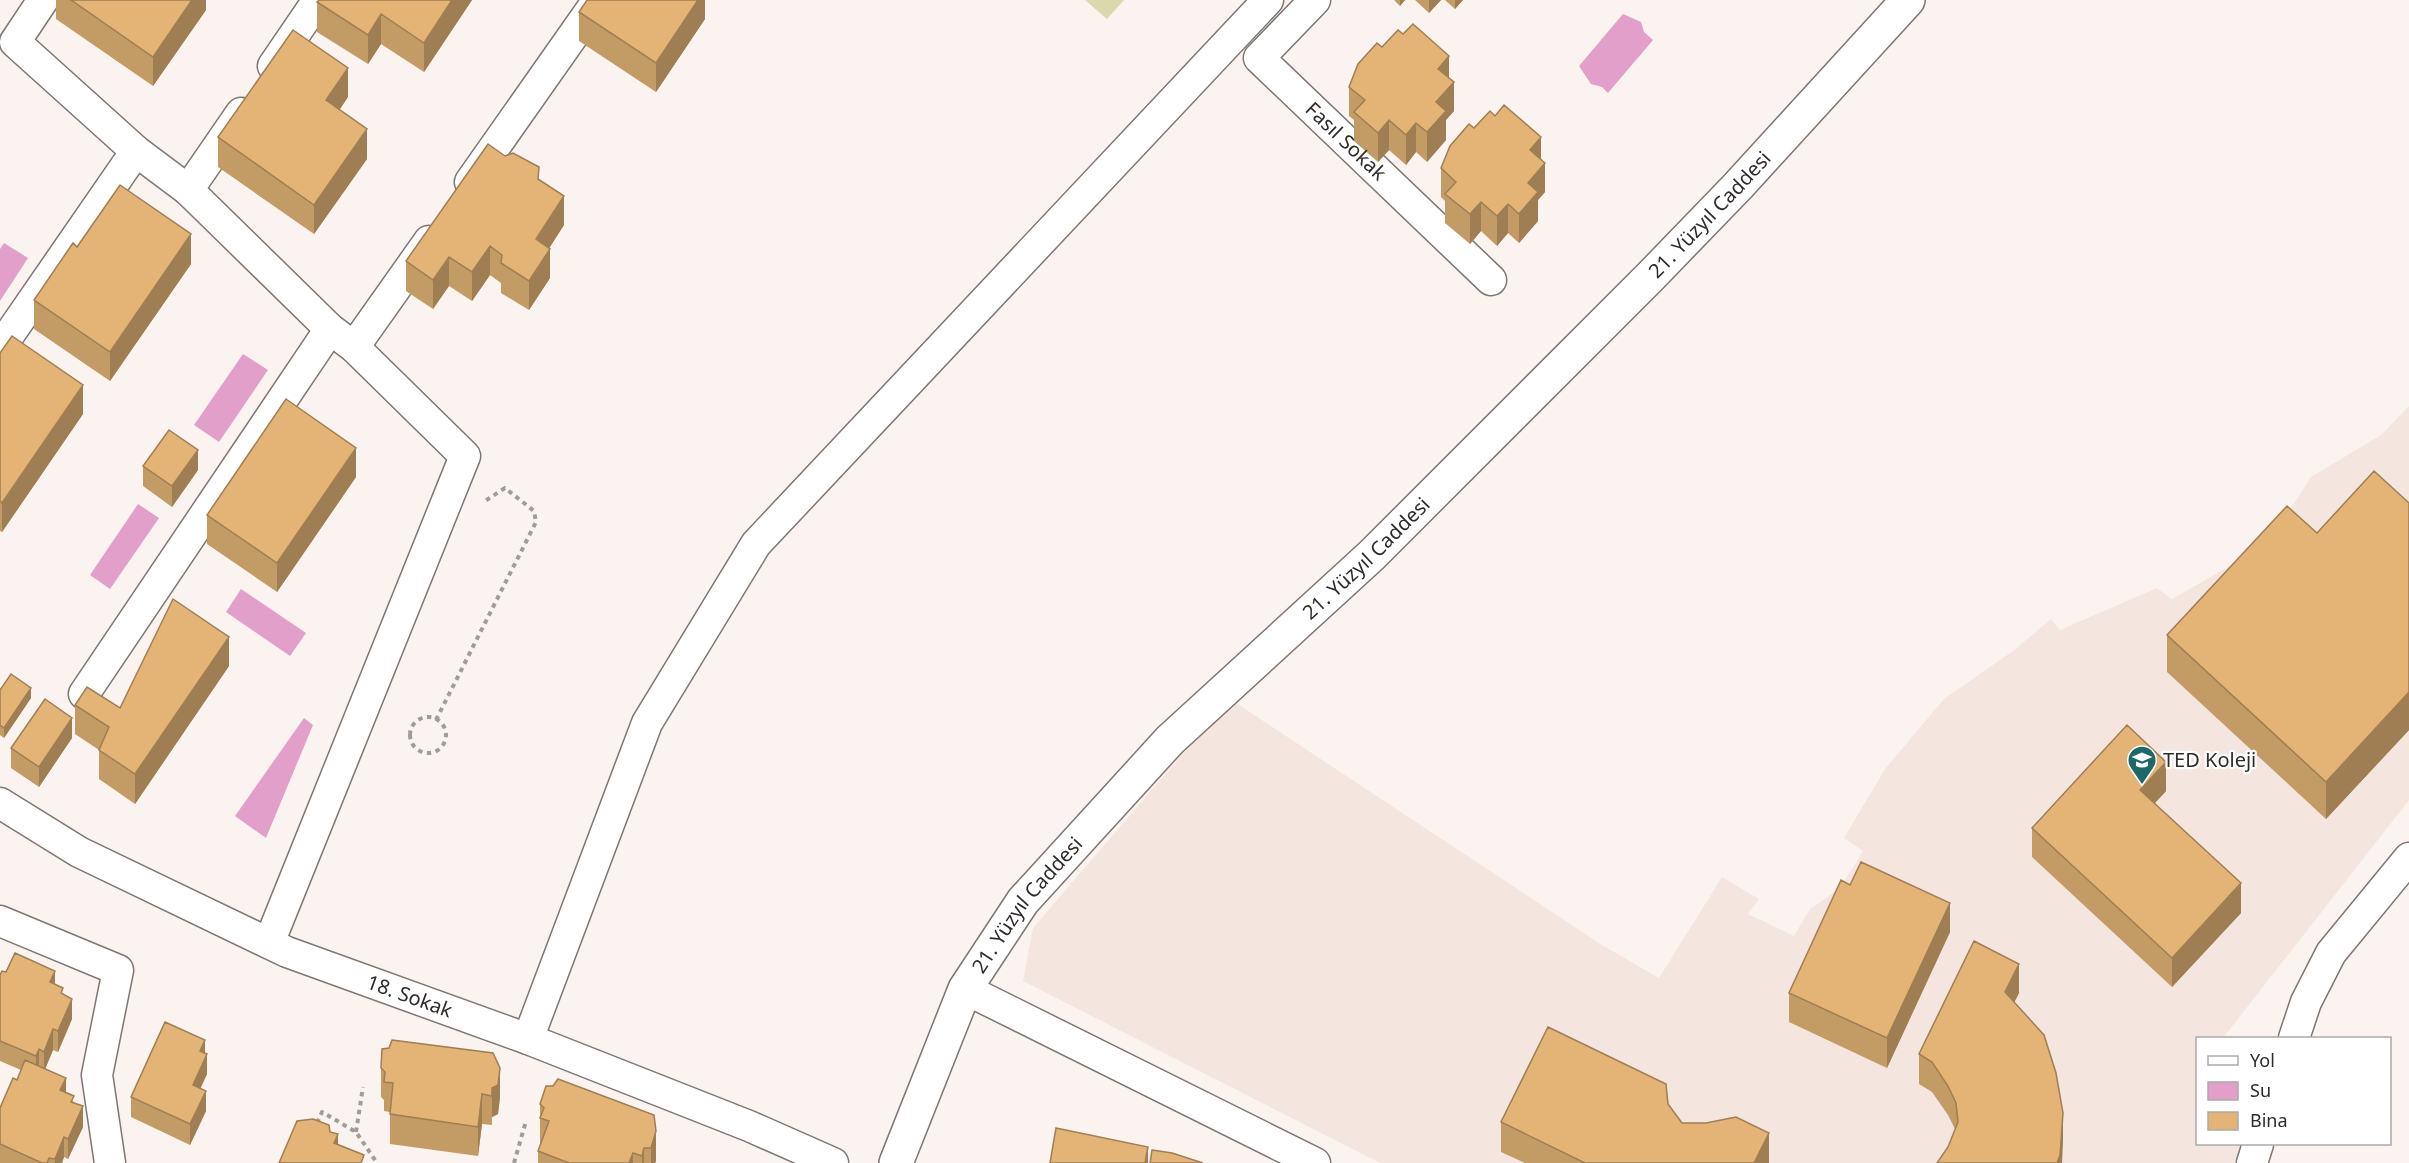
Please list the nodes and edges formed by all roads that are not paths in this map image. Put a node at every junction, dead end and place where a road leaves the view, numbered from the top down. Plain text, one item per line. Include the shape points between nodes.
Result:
1 (43, 0) edge
2 (318, 0) edge
3 (598, 0) edge
4 (1268, 0) edge
5 (1315, 0) edge
6 (1908, 0) edge
7 (136, 151) junction
8 (188, 190) junction
9 (1491, 280) dead end
10 (330, 329) junction
11 (354, 347) junction
12 (0, 348) edge
13 (84, 694) edge
14 (0, 803) edge
15 (2409, 858) edge
16 (0, 921) edge
17 (269, 943) junction
18 (965, 989) junction
19 (2294, 1037) edge
20 (528, 1039) junction
21 (2257, 1145) edge
22 (110, 1163) edge
23 (833, 1163) edge
24 (896, 1163) edge
25 (1315, 1163) edge
26 (2252, 1163) edge

1 - 7 street via 15,42
2 - 8 street
3 - 11 street
4 - 20 street via 756,544 647,723
5 - 9 street, Fasıl Sokak via 1259,58
6 - 18 street, 21. Yüzyıl Caddesi via 1738,186 1625,302 1372,555 1170,740 1023,900
7 - 8 street
7 - 12 street
8 - 10 street
10 - 11 street
10 - 13 street
11 - 17 street via 465,456
14 - 17 street, 18. Sokak via 79,852
15 - 19 street via 2331,953 2306,1002
16 - 22 street via 118,970 97,1075
17 - 20 street, 18. Sokak
18 - 24 street, 21. Yüzyıl Caddesi
18 - 25 street
20 - 23 street, 18. Sokak
21 - 26 street

